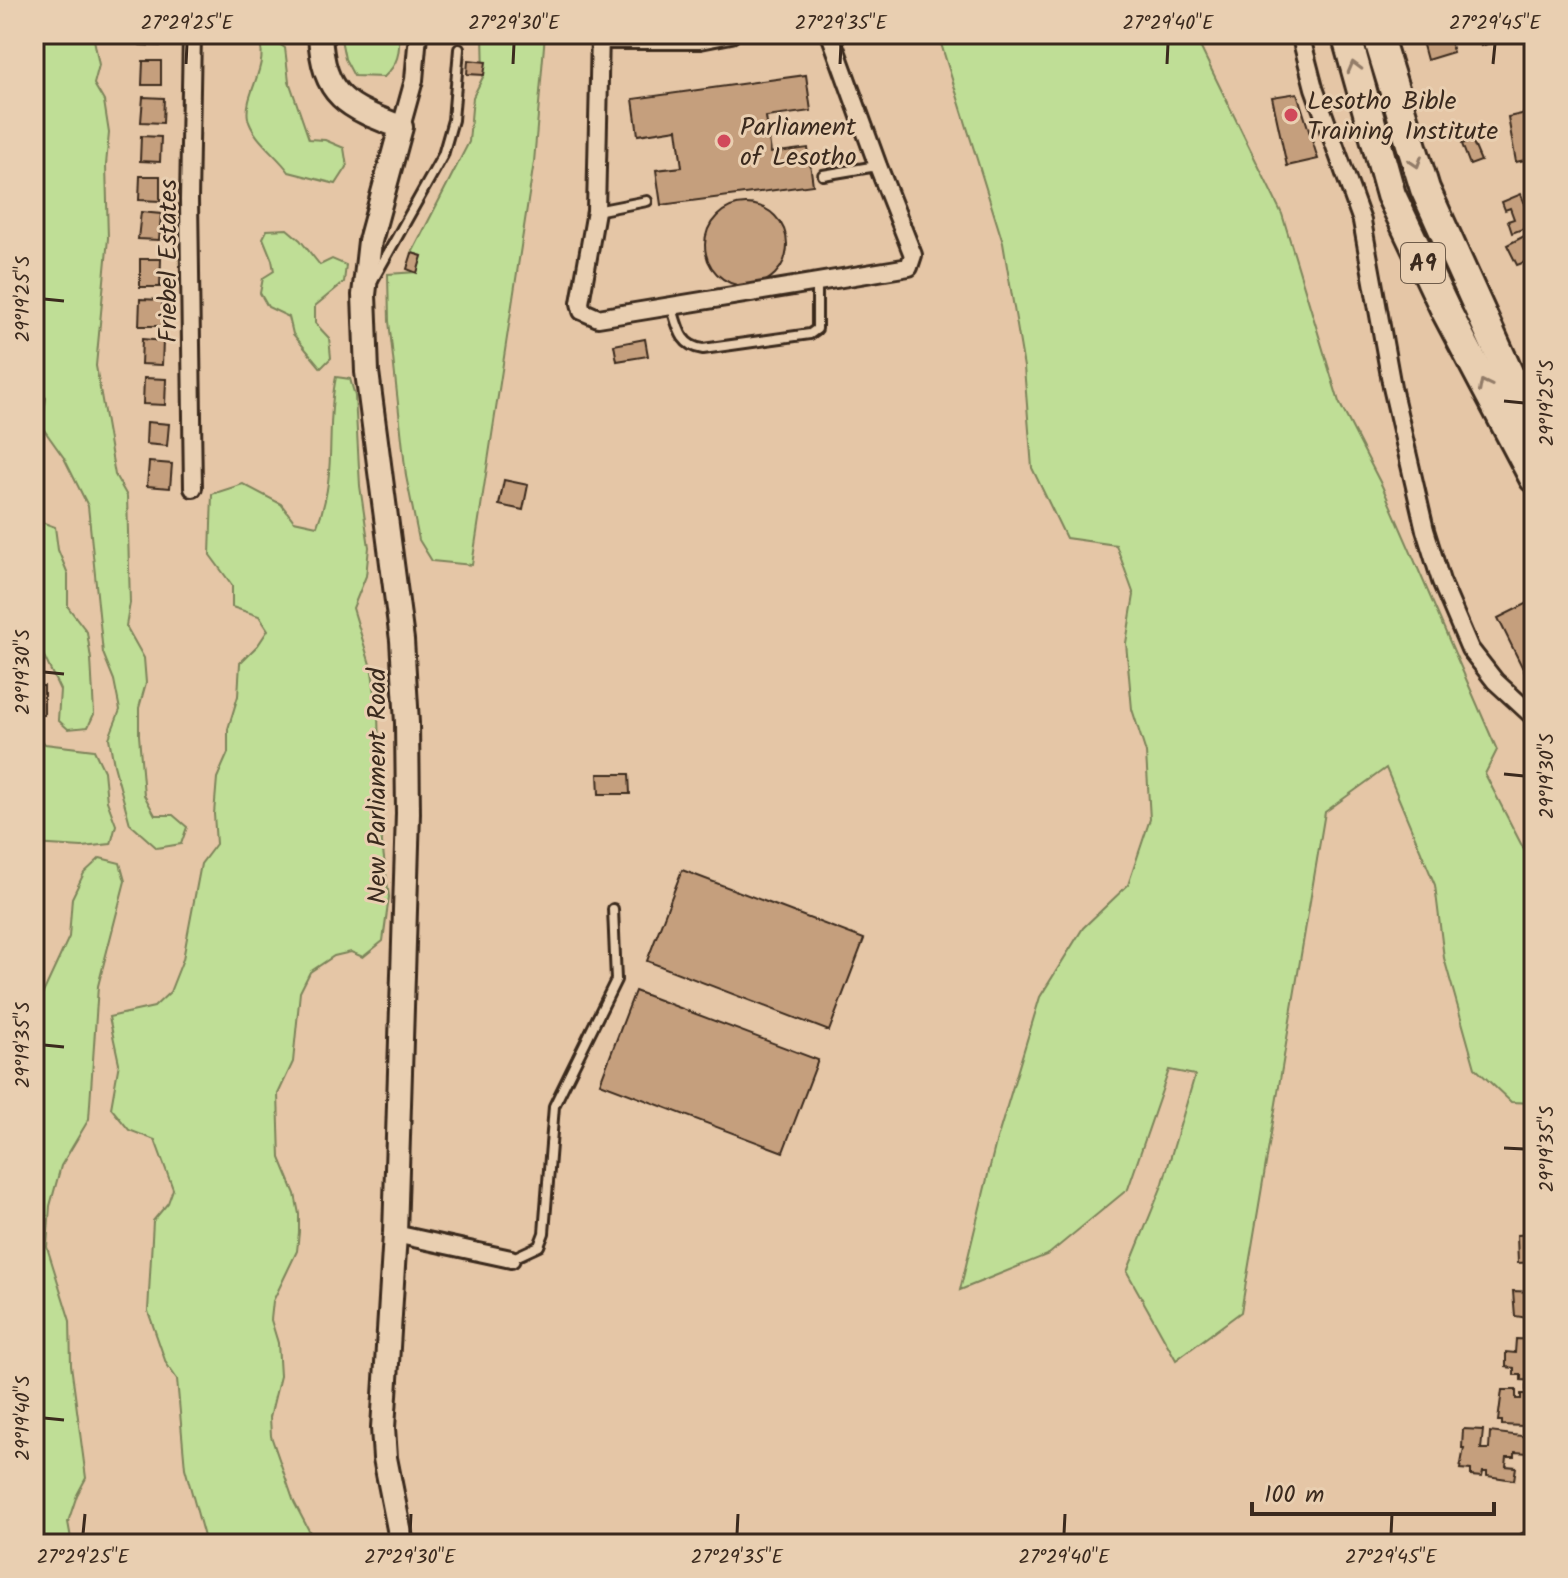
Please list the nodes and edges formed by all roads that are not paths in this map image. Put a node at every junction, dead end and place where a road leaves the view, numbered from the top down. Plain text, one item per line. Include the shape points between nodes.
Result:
1 (192, 34) edge
2 (320, 34) edge
3 (418, 34) edge
4 (731, 34) edge
5 (830, 34) edge
6 (1300, 34) edge
7 (1346, 34) edge
8 (1377, 34) edge
9 (600, 37) edge
10 (459, 49) dead end
11 (401, 127) junction
12 (878, 166) junction
13 (823, 175) dead end
14 (647, 201) dead end
15 (596, 211) junction
16 (817, 282) junction
17 (364, 295) junction
18 (672, 308) junction
19 (1534, 430) edge
20 (1534, 478) edge
21 (193, 488) dead end
22 (1534, 717) edge
23 (613, 909) dead end
24 (395, 1234) junction
25 (511, 1259) joint
26 (402, 1544) edge

1 - 21 street, Friebel Estates
2 - 11 street via 329,80 342,99 359,112
3 - 11 street, New Parliament Road via 414,80
4 - 9 street via 700,40
5 - 12 street
6 - 22 street via 1362,221 1392,387 1441,581 1470,649
20 -> 7 highway, A9 via 1391,195
8 -> 19 highway, A9 via 1425,189
9 - 15 street
10 - 17 lane via 453,120 443,155
11 - 17 street, New Parliament Road via 370,241
12 - 13 lane
12 - 16 street via 913,261 903,270
14 - 15 lane
15 - 18 street via 582,311 598,318
16 - 18 street
16 - 18 lane via 819,317 810,334 692,348 683,341
17 - 24 street, New Parliament Road via 367,372 402,640 407,723
23 - 25 lane via 616,980 554,1106 544,1233 539,1246
24 - 25 street
24 - 26 street, New Parliament Road via 383,1428

